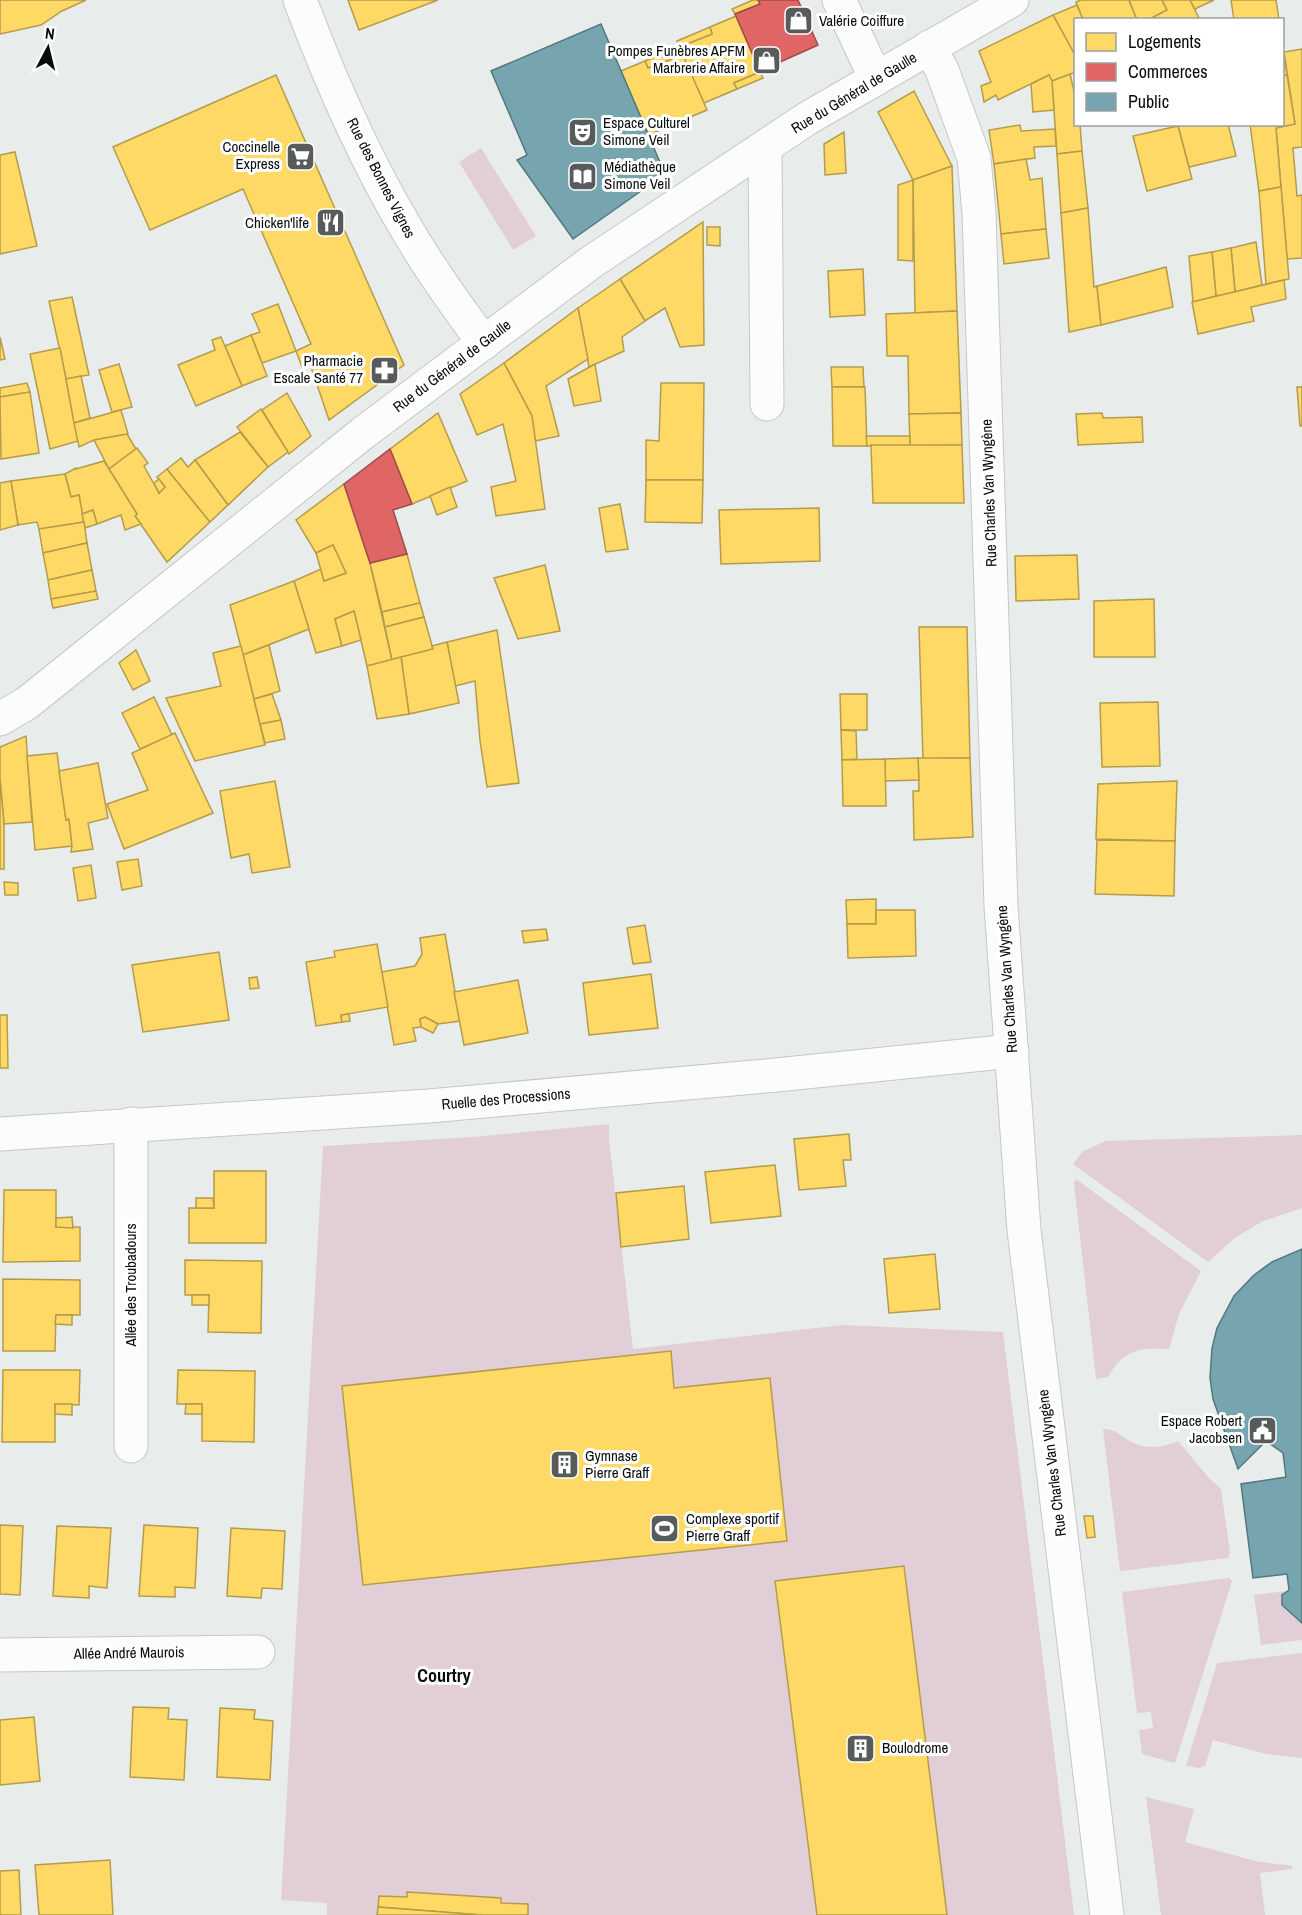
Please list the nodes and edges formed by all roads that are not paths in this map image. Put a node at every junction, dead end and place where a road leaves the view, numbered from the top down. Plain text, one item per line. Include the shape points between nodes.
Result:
1 (300, 0) edge
2 (839, 0) edge
3 (1012, 0) edge
4 (929, 47) junction
5 (876, 78) junction
6 (765, 149) junction
7 (484, 343) junction
8 (767, 404) dead end
9 (0, 719) edge
10 (1012, 1052) junction
11 (132, 1124) junction
12 (0, 1134) edge
13 (131, 1446) dead end
14 (258, 1652) dead end
15 (0, 1655) edge
16 (1107, 1915) edge

1 - 7 street, Rue des Bonnes Vignes via 386,193
2 - 5 street
3 - 4 street, Rue du Général de Gaulle
4 - 5 street, Rue du Général de Gaulle
4 - 10 street, Rue Charles Van Wyngène via 942,70 974,158 980,213 1001,906
5 - 6 street, Rue du Général de Gaulle
6 - 7 street, Rue du Général de Gaulle via 590,263
6 - 8 street
7 - 9 street, Rue du Général de Gaulle via 363,433 27,703
10 - 11 street, Ruelle des Processions via 590,1092
10 - 16 street, Rue Charles Van Wyngène via 1024,1230
11 - 12 street, Ruelle des Processions
11 - 13 street, Allée des Troubadours
14 - 15 street, Allée André Maurois

